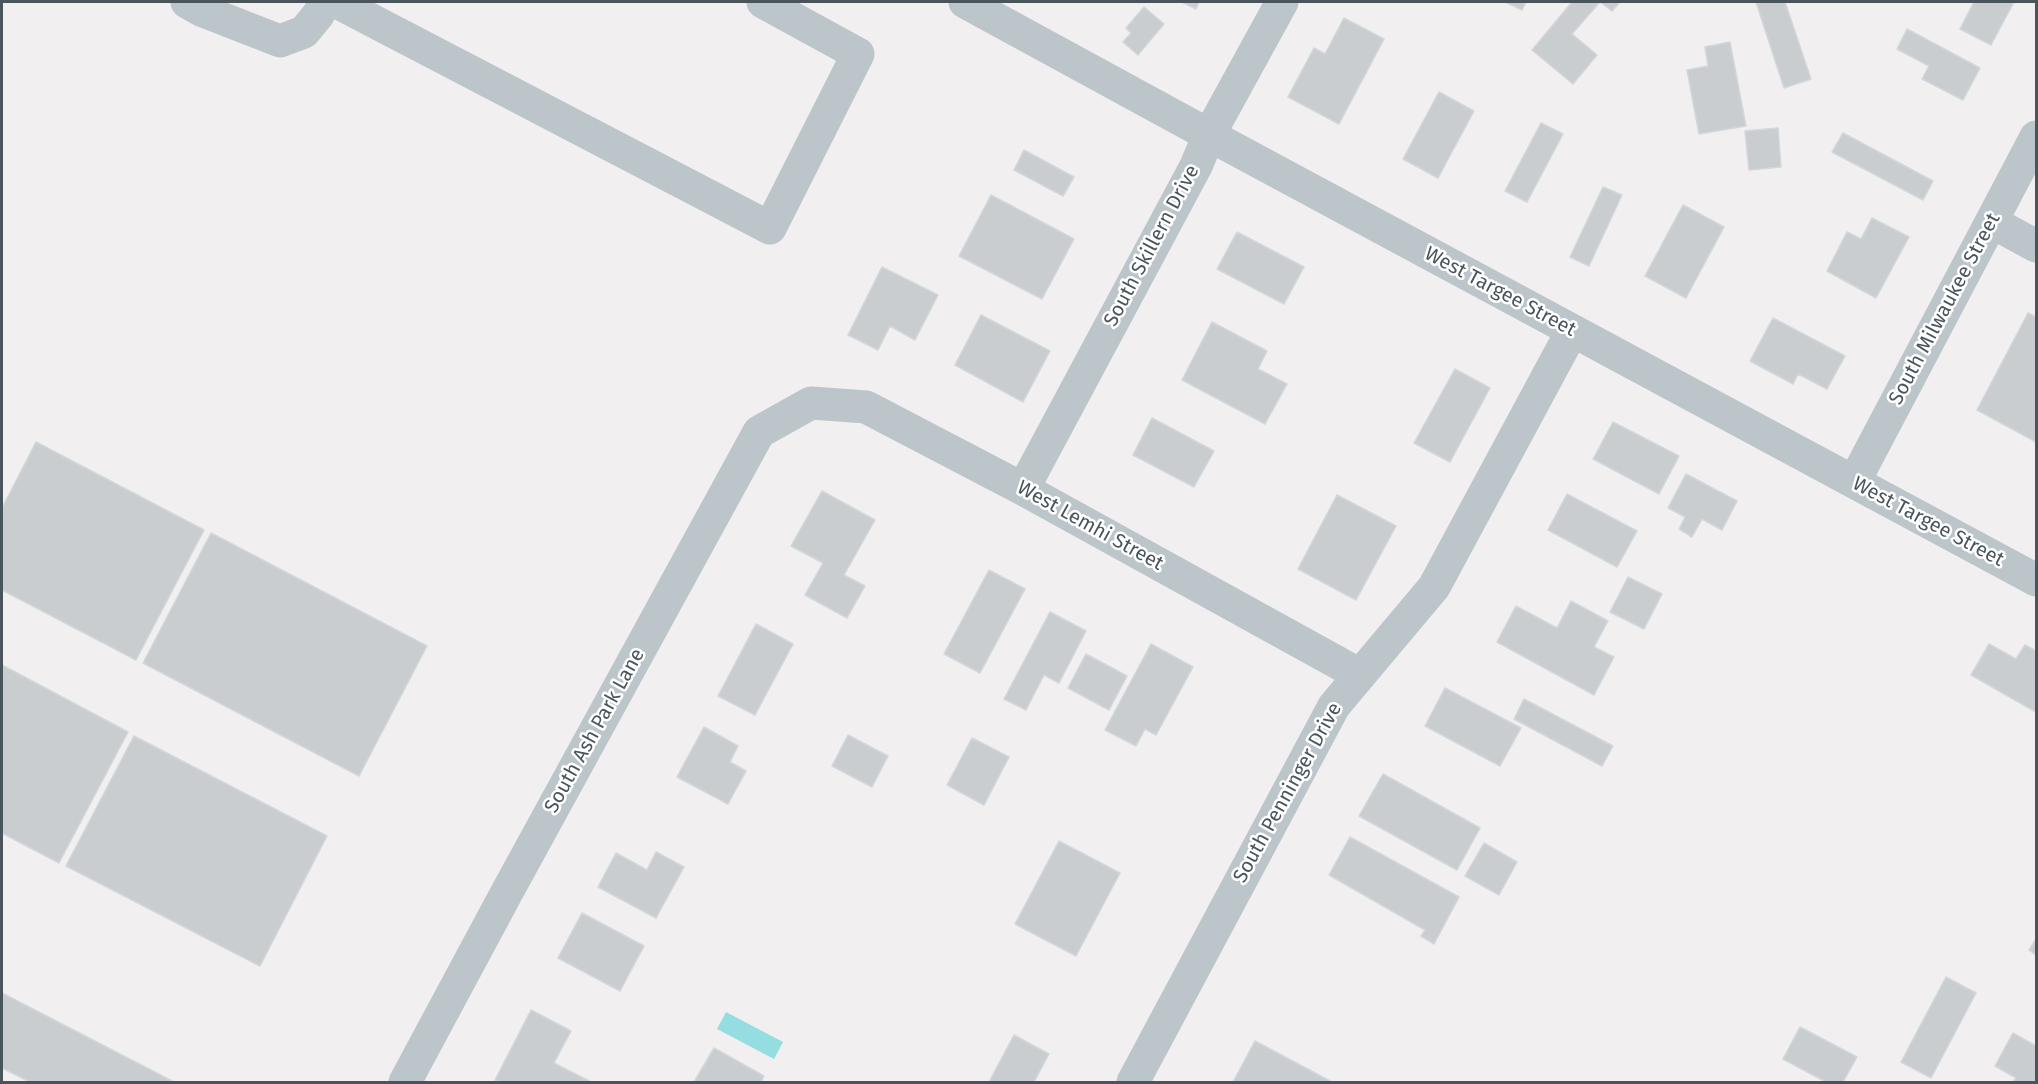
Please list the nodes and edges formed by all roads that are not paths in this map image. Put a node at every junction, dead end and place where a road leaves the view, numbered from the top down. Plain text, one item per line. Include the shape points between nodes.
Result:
1 (187, 2) edge
2 (325, 2) edge
3 (337, 2) edge
4 (763, 2) edge
5 (965, 2) edge
6 (1282, 2) edge
7 (1209, 135) junction
8 (2037, 137) edge
9 (1992, 222) junction
10 (2037, 246) edge
11 (1572, 331) junction
12 (811, 403) joint
13 (1854, 482) junction
14 (1023, 489) junction
15 (2037, 580) edge
16 (1360, 675) junction
17 (405, 1083) edge
18 (1132, 1083) edge

1 - 2 street via 280,41 304,32
3 - 4 street via 770,228 858,54
5 - 7 street, West Targee Street
6 - 7 street, South Skillern Drive
7 - 11 street, West Targee Street
7 - 14 street, South Skillern Drive
8 - 9 street, South Milwaukee Street
9 - 10 street
9 - 13 street, South Milwaukee Street
11 - 13 street, West Targee Street
11 - 16 street, South Penninger Drive via 1434,587
12 - 14 street, West Lemhi Street via 866,407
12 - 17 street, South Ash Park Lane via 759,432
13 - 15 street, West Targee Street
14 - 16 street, West Lemhi Street
16 - 18 street, South Penninger Drive via 1334,706

